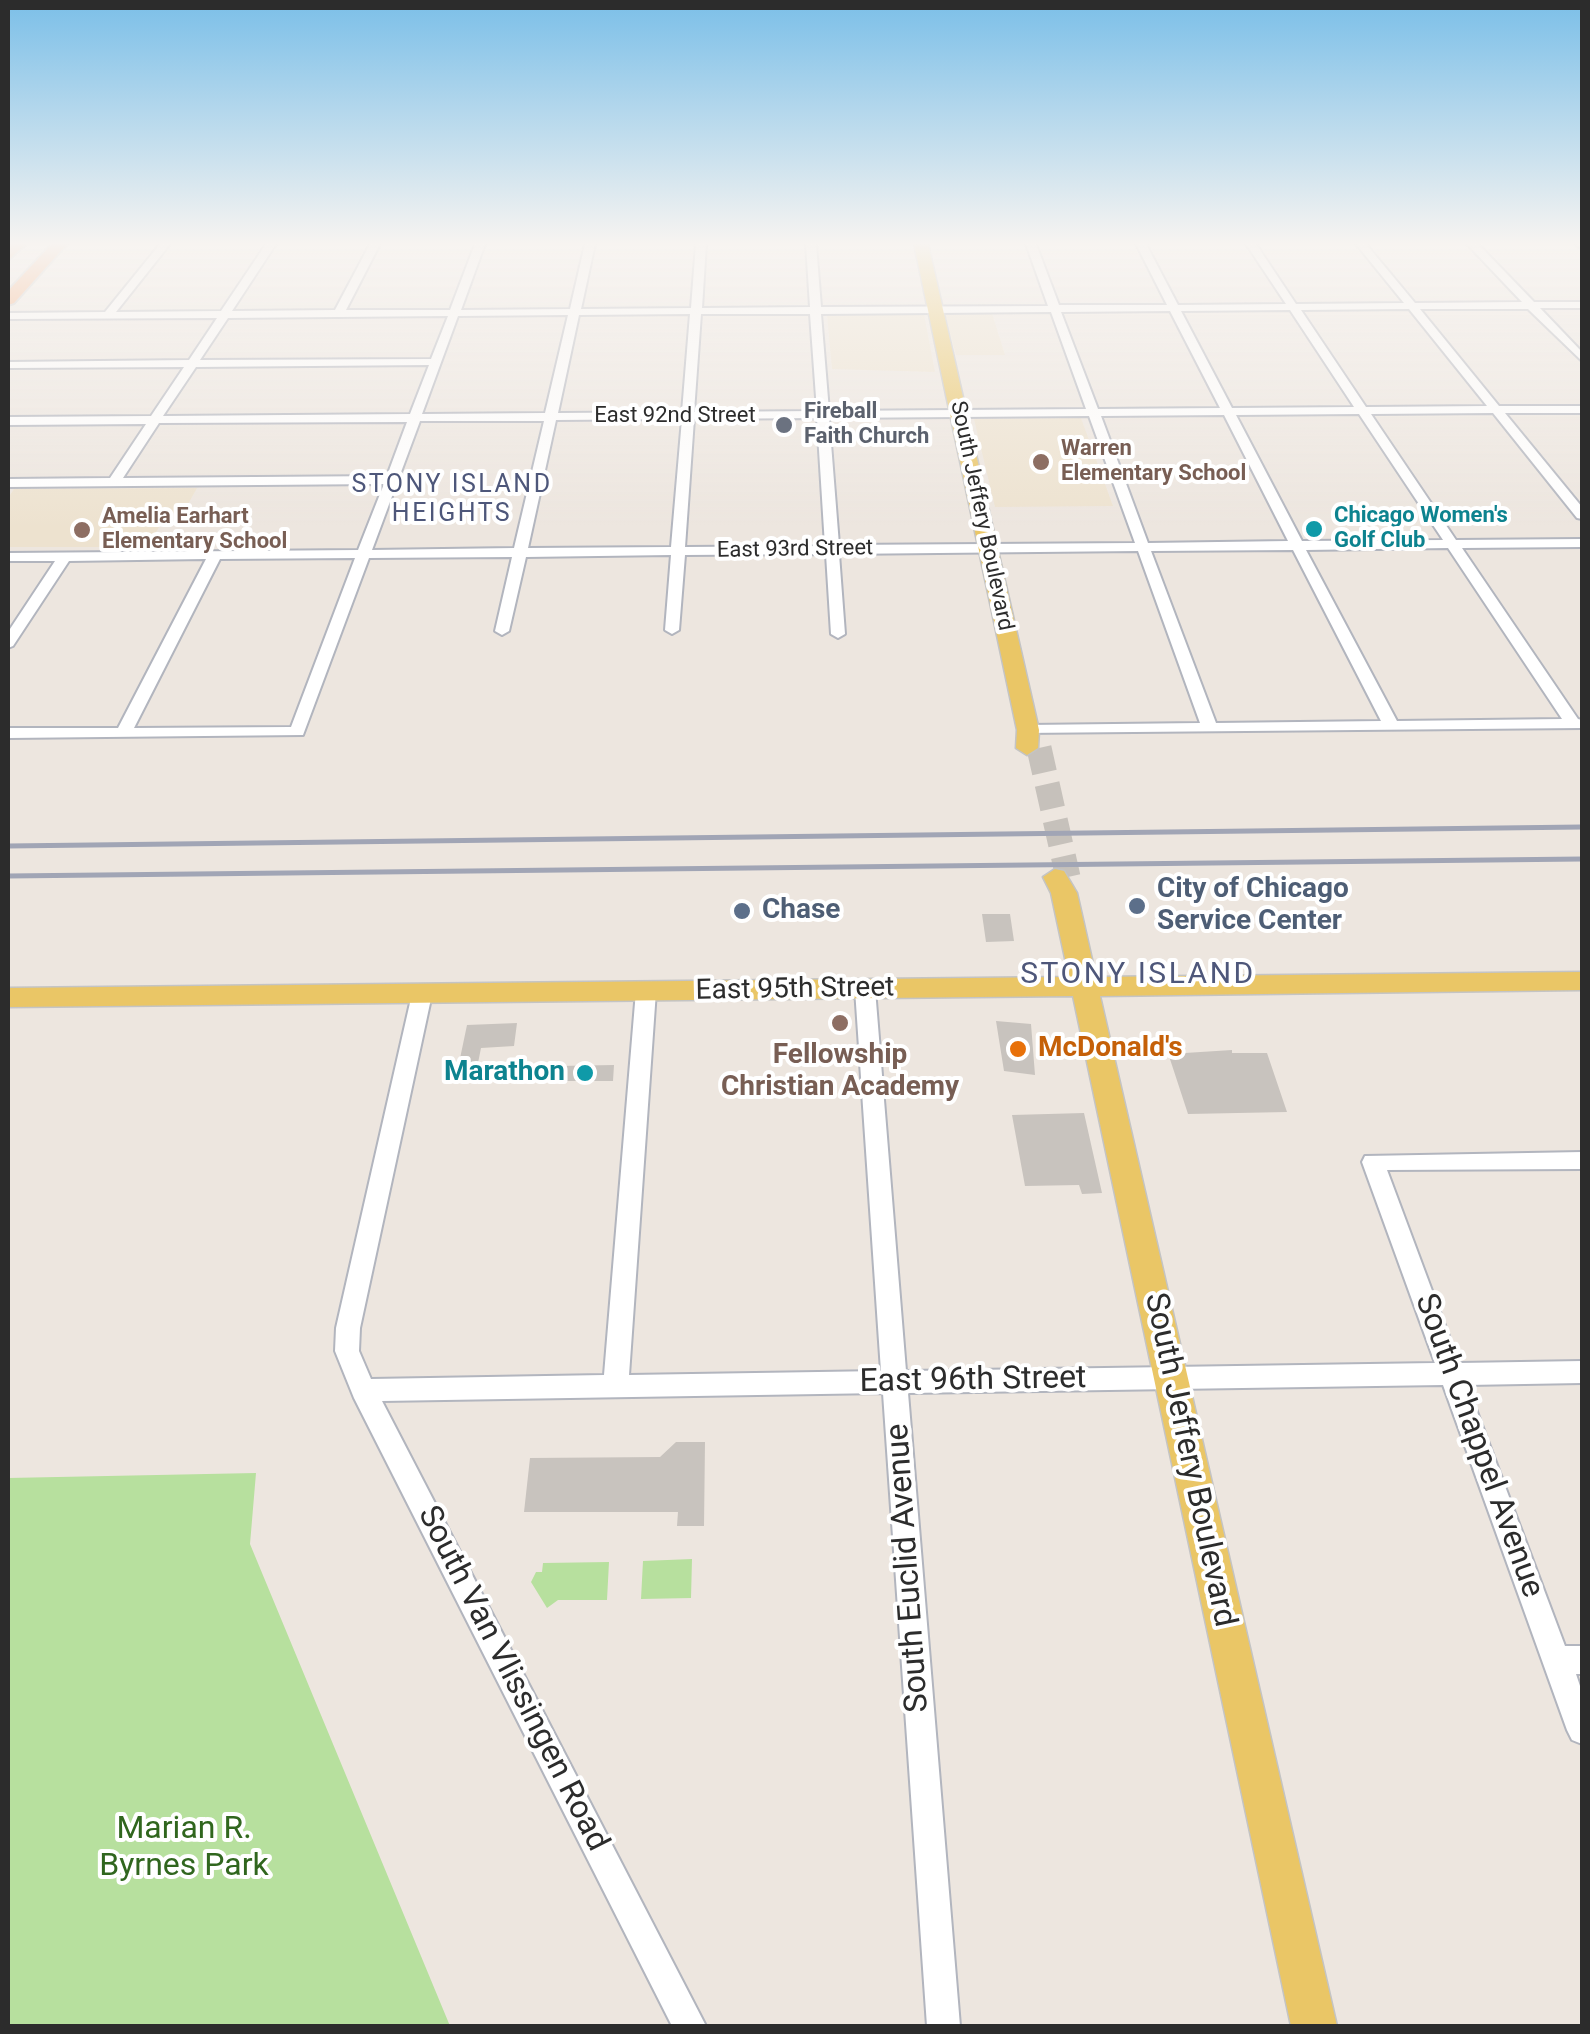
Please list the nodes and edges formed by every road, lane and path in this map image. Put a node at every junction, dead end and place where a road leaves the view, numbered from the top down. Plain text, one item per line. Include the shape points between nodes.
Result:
1 (208, 339) edge
2 (444, 339) edge
3 (568, 339) edge
4 (694, 339) edge
5 (818, 339) edge
6 (942, 339) edge
7 (1066, 339) edge
8 (1190, 339) edge
9 (1314, 339) edge
10 (1439, 339) edge
11 (1564, 339) edge
12 (1582, 358) edge
13 (435, 362) junction
14 (192, 364) junction
15 (8, 365) edge
16 (1582, 409) edge
17 (1362, 410) junction
18 (1496, 410) junction
19 (1228, 411) junction
20 (1093, 412) junction
21 (824, 414) junction
22 (959, 414) junction
23 (551, 416) junction
24 (688, 416) junction
25 (414, 418) junction
26 (8, 420) edge
27 (155, 420) junction
28 (391, 480) junction
29 (114, 482) junction
30 (8, 483) edge
31 (1582, 515) edge
32 (1582, 543) edge
33 (1452, 544) junction
34 (1298, 545) junction
35 (1143, 546) junction
36 (989, 548) junction
37 (833, 549) junction
38 (678, 550) junction
39 (520, 552) junction
40 (364, 554) junction
41 (215, 555) junction
42 (8, 556) edge
43 (65, 556) junction
44 (672, 630) dead end
45 (502, 631) dead end
46 (838, 634) dead end
47 (8, 643) edge
48 (1578, 724) edge
49 (1392, 726) junction
50 (1210, 728) junction
51 (124, 732) junction
52 (8, 733) edge
53 (1031, 742) joint
54 (1062, 882) tunnel mouth
55 (1582, 981) edge
56 (1084, 986) junction
57 (866, 989) junction
58 (646, 992) junction
59 (422, 994) junction
60 (8, 998) edge
61 (1582, 1160) edge
62 (1582, 1372) edge
63 (1451, 1374) junction
64 (1171, 1378) junction
65 (895, 1382) junction
66 (616, 1386) junction
67 (364, 1390) junction
68 (1570, 1660) edge
69 (1582, 1730) edge
70 (689, 2026) edge
71 (943, 2026) edge
72 (1314, 2026) edge

1 - 14 street
2 - 13 street
3 - 23 street
4 - 24 street
5 - 21 street
6 - 22 main road, South Jeffery Boulevard
7 - 20 street
8 - 19 street
9 - 17 street
10 - 18 street
11 - 12 street
13 - 14 street
13 - 25 street
14 - 15 street
14 - 27 street
16 - 18 street, East 92nd Street
17 - 18 street, East 92nd Street
17 - 19 street, East 92nd Street
17 - 33 street
18 - 31 street
19 - 20 street, East 92nd Street
19 - 34 street
20 - 22 street, East 92nd Street
20 - 35 street
21 - 22 street, East 92nd Street
21 - 24 street, East 92nd Street
21 - 37 street
22 - 36 main road, South Jeffery Boulevard
23 - 24 street, East 92nd Street
23 - 25 street, East 92nd Street
23 - 39 street
24 - 38 street
25 - 27 street, East 92nd Street
25 - 28 street
26 - 27 street, East 92nd Street
27 - 29 street
28 - 29 street
28 - 40 street
29 - 30 street
32 - 33 street, East 93rd Street
33 - 34 street, East 93rd Street
33 - 48 street
34 - 35 street, East 93rd Street
34 - 49 street
35 - 36 street, East 93rd Street
35 - 50 street
36 - 37 street, East 93rd Street
36 - 53 main road, South Jeffery Boulevard
37 - 38 street, East 93rd Street
37 - 46 street
38 - 39 street, East 93rd Street
38 - 44 street
39 - 40 street, East 93rd Street
39 - 45 street
40 - 41 street, East 93rd Street
40 - 51 street via 297,732
41 - 43 street, East 93rd Street
41 - 51 street
42 - 43 street, East 93rd Street
43 - 47 street
48 - 49 street
49 - 50 street
50 - 53 street
51 - 52 street
54 - 56 main road, South Jeffery Boulevard
55 - 56 main road, East 95th Street
56 - 57 main road, East 95th Street
56 - 64 main road, South Jeffery Boulevard
57 - 58 main road, East 95th Street
57 - 65 street, South Euclid Avenue
58 - 59 main road, East 95th Street
58 - 66 street
59 - 60 main road, East 95th Street
59 - 67 street, South Van Vlissingen Road via 348,1328 347,1351
61 - 63 street, South Chappel Avenue via 1373,1162
62 - 63 street, East 96th Street
63 - 64 street, East 96th Street
63 - 68 street, South Chappel Avenue
64 - 65 street, East 96th Street
64 - 72 main road, South Jeffery Boulevard
65 - 66 street, East 96th Street
65 - 71 street, South Euclid Avenue
66 - 67 street, East 96th Street
67 - 70 street, South Van Vlissingen Road
68 - 69 street, South Chappel Avenue

